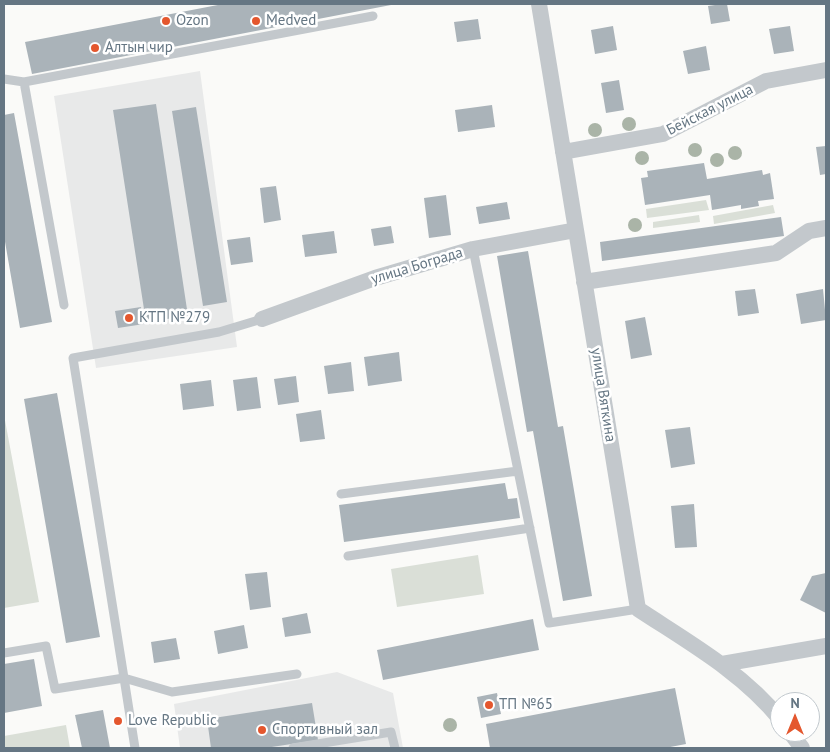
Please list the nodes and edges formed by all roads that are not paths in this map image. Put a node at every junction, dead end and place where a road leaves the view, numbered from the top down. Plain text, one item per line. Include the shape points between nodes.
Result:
1 (539, 4) edge
2 (373, 16) dead end
3 (826, 70) edge
4 (4, 79) edge
5 (24, 82) junction
6 (563, 152) junction
7 (826, 228) edge
8 (576, 230) junction
9 (473, 249) junction
10 (584, 282) junction
11 (64, 305) dead end
12 (262, 319) joint
13 (518, 471) junction
14 (341, 494) dead end
15 (530, 528) junction
16 (348, 556) dead end
17 (638, 609) junction
18 (826, 646) edge
19 (4, 653) edge
20 (722, 664) junction
21 (297, 674) dead end
22 (124, 678) junction
23 (770, 709) edge
24 (135, 748) edge
25 (293, 748) edge
26 (395, 748) edge

1 - 6 street, улица Вяткина
2 - 5 lane
3 - 6 street, Бейская улица via 766,81 663,134
4 - 5 lane
5 - 11 lane
6 - 8 street, улица Вяткина
7 - 10 street via 809,231 776,254
8 - 9 street, улица Бограда
8 - 10 street, улица Вяткина
9 - 12 street, улица Бограда via 375,278
9 - 13 lane
10 - 17 street, улица Вяткина
12 - 22 lane via 219,332 73,358
13 - 14 lane
13 - 15 lane
15 - 16 lane
15 - 17 lane via 549,623
17 - 20 street
18 - 20 street
19 - 22 lane via 46,646 54,690
20 - 23 street
21 - 22 lane via 172,692
22 - 24 lane
25 - 26 lane via 392,732

